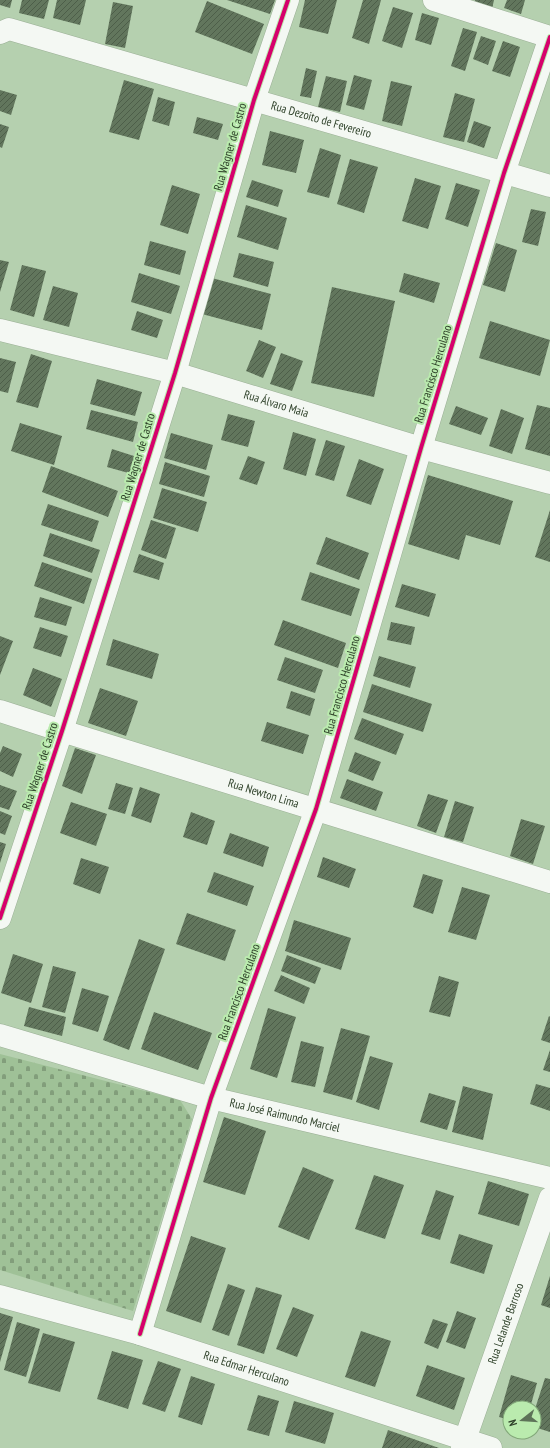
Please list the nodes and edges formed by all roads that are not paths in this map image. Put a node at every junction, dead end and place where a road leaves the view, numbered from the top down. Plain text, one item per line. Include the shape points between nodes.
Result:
1 (288, 0) edge
2 (434, 0) edge
3 (0, 33) edge
4 (550, 37) edge
5 (254, 100) junction
6 (504, 173) junction
7 (550, 186) edge
8 (0, 330) edge
9 (175, 373) junction
10 (421, 448) junction
11 (550, 483) edge
12 (0, 711) edge
13 (62, 731) junction
14 (316, 809) junction
15 (550, 882) edge
16 (0, 918) edge
17 (0, 1035) edge
18 (211, 1098) junction
19 (550, 1178) edge
20 (550, 1198) edge
21 (0, 1296) edge
22 (140, 1334) junction
23 (463, 1444) edge
24 (491, 1448) edge

1 - 5 street, Rua Wagner de Castro
2 - 4 street
3 - 5 street, Rua Dezoito de Fevereiro via 9,29
4 - 6 street, Rua Francisco Herculano
5 - 6 street, Rua Dezoito de Fevereiro
5 - 9 street, Rua Wagner de Castro
6 - 7 street, Rua Dezoito de Fevereiro
6 - 10 street, Rua Francisco Herculano
8 - 9 street, Rua Álvaro Maia
9 - 10 street, Rua Álvaro Maia
9 - 13 street, Rua Wagner de Castro
10 - 11 street, Rua Álvaro Maia
10 - 14 street, Rua Francisco Herculano
12 - 13 street, Rua Newton Lima
13 - 14 street, Rua Newton Lima
13 - 16 street, Rua Wagner de Castro
14 - 15 street, Rua Newton Lima
14 - 18 street, Rua Francisco Herculano
17 - 18 street, Rua José Raimundo Marciel
18 - 19 street, Rua José Raimundo Marciel
18 - 22 street, Rua Francisco Herculano
20 - 23 street, Rua Lelande Barroso
21 - 22 street, Rua Edmar Herculano
22 - 23 street, Rua Edmar Herculano
23 - 24 street, Rua Edmar Herculano

